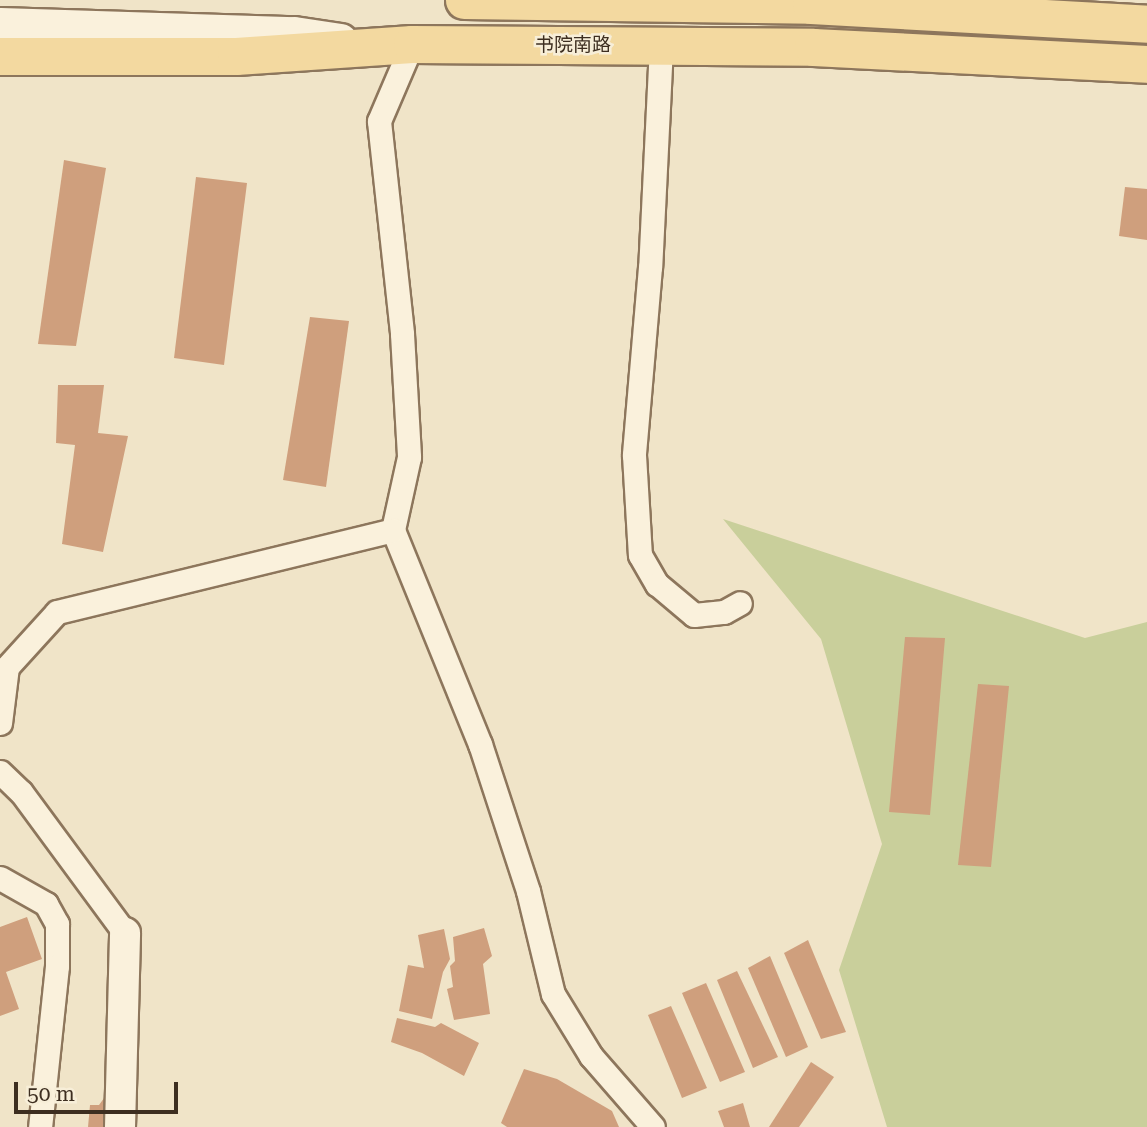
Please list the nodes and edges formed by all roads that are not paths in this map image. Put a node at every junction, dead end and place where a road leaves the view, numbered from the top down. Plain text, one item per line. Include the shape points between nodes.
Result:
1 (464, 0) edge
2 (821, 3) edge
3 (0, 24) edge
4 (1147, 24) edge
5 (412, 44) junction
6 (370, 45) junction
7 (661, 46) junction
8 (0, 56) edge
9 (1147, 64) edge
10 (393, 530) junction
11 (740, 603) dead end
12 (0, 723) edge
13 (0, 772) edge
14 (0, 878) edge
15 (125, 933) joint
16 (40, 1127) edge
17 (120, 1127) edge
18 (653, 1127) edge

1 - 2 main road
2 - 4 main road
3 - 6 main road via 294,33
5 - 6 main road, 书院南路
5 - 7 main road, 书院南路
5 - 10 street via 379,121 402,334 409,457
6 - 8 main road, 书院南路 via 236,56
7 - 9 main road, 书院南路 via 813,47
7 - 11 street via 650,267 634,455 640,555 657,584 694,615 724,612
10 - 12 street via 57,612 7,667
10 - 18 street via 480,744 528,891 553,993 591,1056
13 - 15 street via 22,792
14 - 16 street via 46,904 57,923 57,966
15 - 17 street

